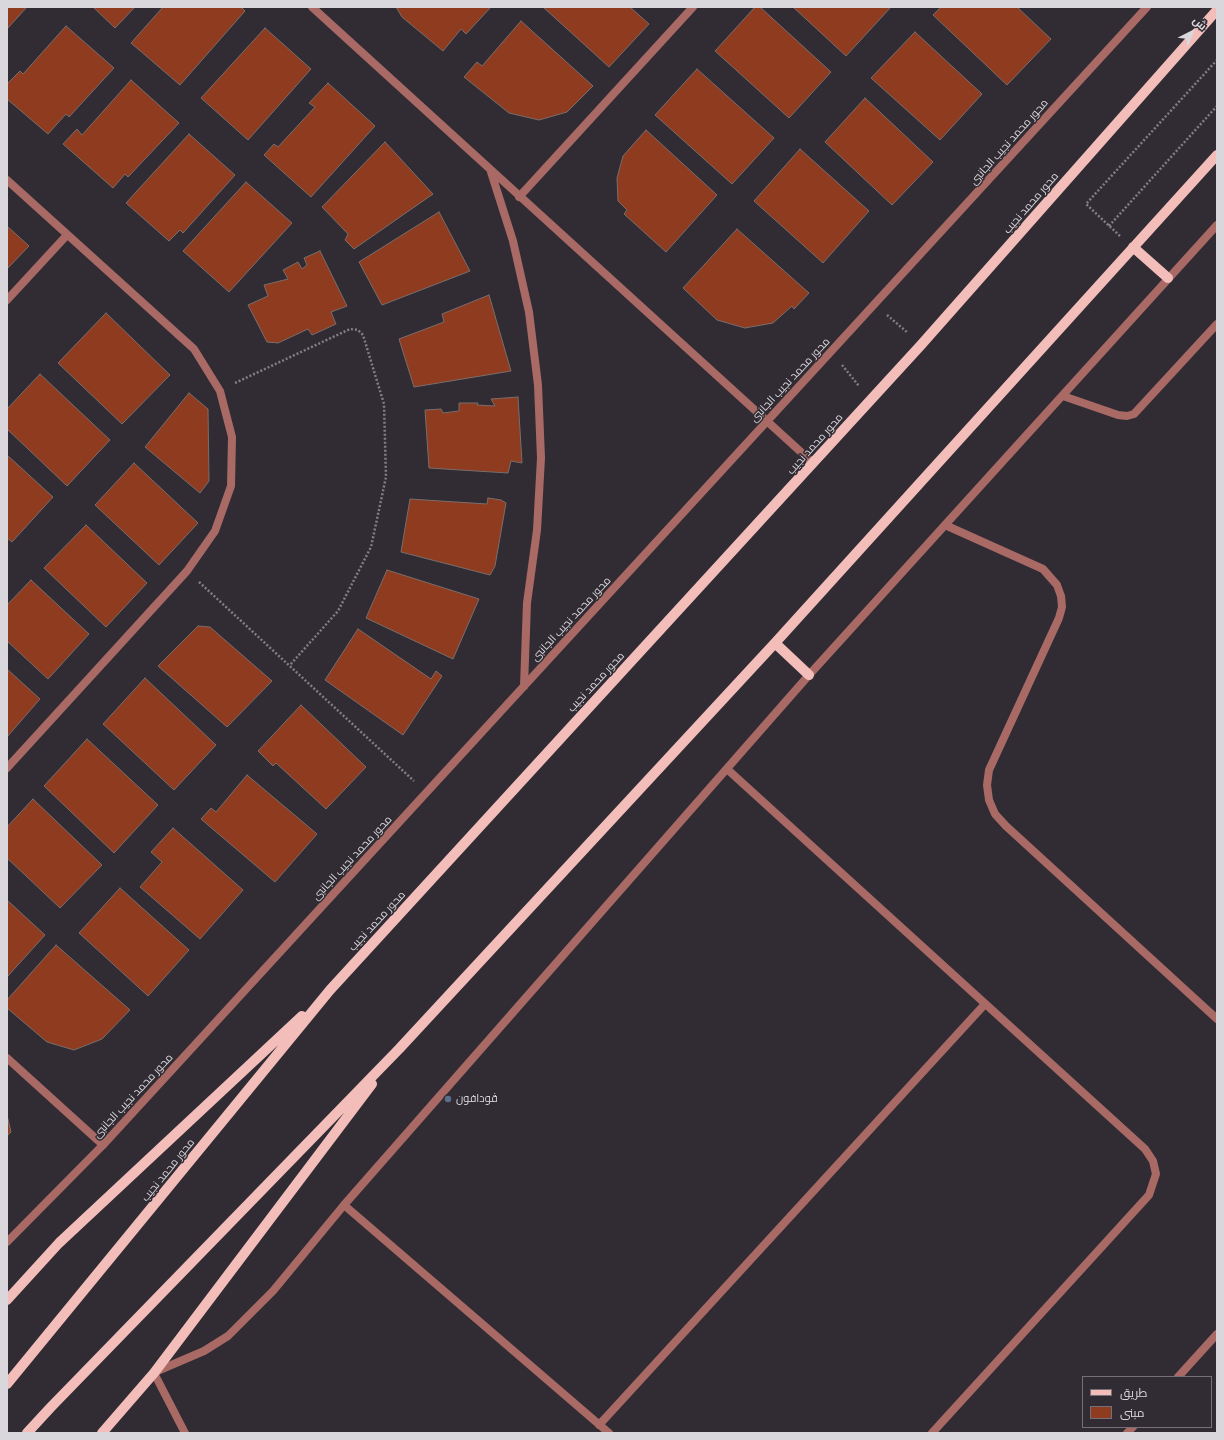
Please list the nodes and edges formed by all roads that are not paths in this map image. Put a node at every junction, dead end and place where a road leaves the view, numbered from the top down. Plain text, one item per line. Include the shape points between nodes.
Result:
1 (312, 7) edge
2 (693, 7) edge
3 (1147, 7) edge
4 (1217, 10) edge
5 (1217, 155) edge
6 (491, 171) junction
7 (7, 180) edge
8 (519, 197) junction
9 (1217, 225) edge
10 (67, 234) junction
11 (1133, 247) junction
12 (1168, 278) junction
13 (7, 300) edge
14 (1217, 324) edge
15 (1063, 396) junction
16 (768, 421) junction
17 (813, 463) junction
18 (945, 525) junction
19 (775, 643) junction
20 (809, 674) junction
21 (524, 686) junction
22 (7, 768) edge
23 (727, 769) junction
24 (330, 990) junction
25 (985, 1004) junction
26 (1217, 1019) edge
27 (398, 1049) junction
28 (7, 1058) edge
29 (103, 1145) junction
30 (344, 1205) junction
31 (7, 1242) edge
32 (7, 1300) edge
33 (1217, 1334) edge
34 (154, 1373) junction
35 (1179, 1376) edge
36 (7, 1384) edge
37 (599, 1425) junction
38 (27, 1433) edge
39 (102, 1433) edge
40 (185, 1433) edge
41 (609, 1433) edge
42 (932, 1433) edge

1 - 6 street
2 - 8 street
3 - 16 street, محور محمد نجيب الجانبى
4 - 17 main road, محور محمد نجيب via 921,345
5 - 11 main road
6 - 8 street
6 - 21 street via 513,241 529,312 538,385 541,465 537,530 527,603
7 - 10 street
8 - 16 street
9 - 12 street
10 - 13 street
10 - 22 street via 194,349 220,390 232,437 231,486 215,531 187,571
11 - 12 main road
11 - 19 main road
12 - 15 street
14 - 15 street via 1134,414 1118,415
15 - 18 street
16 - 17 street
16 - 21 street, محور محمد نجيب الجانبى
17 - 24 main road, محور محمد نجيب
18 - 20 street
18 - 26 street via 1043,569 1057,585 1061,596 1062,608 1059,618 989,770 989,800 996,814
19 - 20 main road
19 - 27 main road
20 - 23 street
21 - 29 street, محور محمد نجيب الجانبى
23 - 25 street
23 - 30 street
24 - 32 main road via 59,1243
24 - 36 main road, محور محمد نجيب
25 - 37 street
25 - 42 street via 1145,1149 1153,1162 1156,1174 1149,1195
27 - 34 main road
27 - 38 main road
28 - 29 street
29 - 31 street, محور محمد نجيب الجانبى
30 - 34 street via 273,1290 228,1336 204,1351
30 - 37 street
33 - 35 street
34 - 39 main road
34 - 40 street
37 - 41 street

